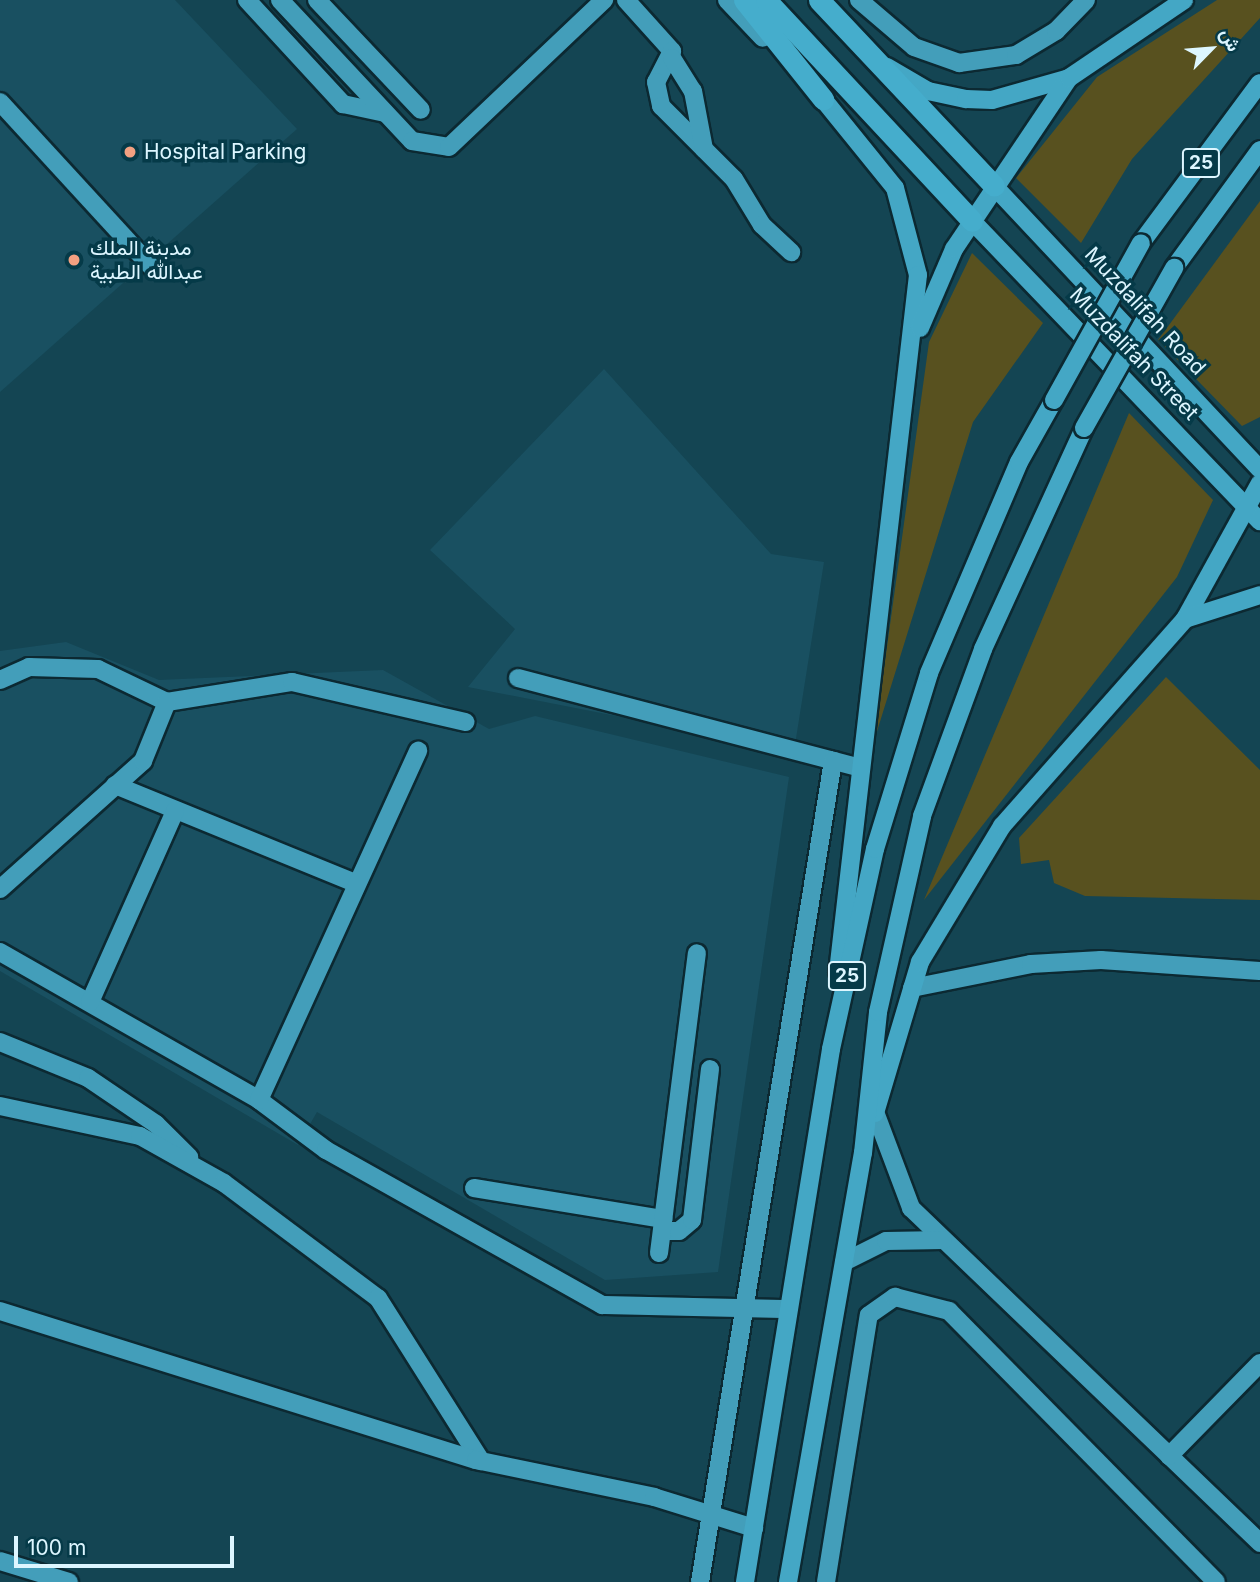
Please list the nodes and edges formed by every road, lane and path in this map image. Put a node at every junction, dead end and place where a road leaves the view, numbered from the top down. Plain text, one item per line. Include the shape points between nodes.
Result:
1 (247, 0) edge
2 (280, 0) edge
3 (317, 0) edge
4 (604, 0) edge
5 (626, 0) edge
6 (727, 0) edge
7 (744, 0) edge
8 (766, 0) edge
9 (819, 0) edge
10 (834, 0) edge
11 (859, 0) edge
12 (1087, 0) edge
13 (1184, 0) edge
14 (671, 58) junction
15 (877, 61) junction
16 (1069, 78) junction
17 (1260, 83) edge
18 (823, 99) junction
19 (0, 102) edge
20 (421, 110) dead end
21 (386, 113) junction
22 (704, 149) junction
23 (1260, 150) edge
24 (994, 186) junction
25 (971, 221) junction
26 (791, 253) dead end
27 (150, 265) dead end
28 (911, 355) junction
29 (1260, 469) edge
30 (1260, 483) edge
31 (1246, 507) junction
32 (1260, 522) edge
33 (1260, 595) edge
34 (1185, 619) junction
35 (518, 678) dead end
36 (0, 680) edge
37 (167, 702) junction
38 (465, 722) dead end
39 (418, 751) dead end
40 (832, 761) junction
41 (857, 767) junction
42 (115, 785) junction
43 (175, 811) junction
44 (357, 884) junction
45 (0, 888) edge
46 (0, 952) edge
47 (697, 953) dead end
48 (1260, 971) edge
49 (912, 988) junction
50 (90, 1002) junction
51 (0, 1042) edge
52 (831, 1049) junction
53 (710, 1069) dead end
54 (259, 1100) junction
55 (0, 1106) edge
56 (875, 1112) junction
57 (863, 1153) junction
58 (206, 1173) junction
59 (474, 1188) dead end
60 (662, 1225) junction
61 (943, 1240) junction
62 (659, 1253) dead end
63 (844, 1262) junction
64 (785, 1309) junction
65 (0, 1311) edge
66 (746, 1312) junction
67 (1260, 1363) edge
68 (1169, 1456) junction
69 (481, 1461) junction
70 (711, 1514) junction
71 (754, 1528) junction
72 (1260, 1542) edge
73 (0, 1561) edge
74 (69, 1582) edge
75 (700, 1582) edge
76 (745, 1582) edge
77 (788, 1582) edge
78 (826, 1582) edge
79 (1216, 1582) edge

1 - 21 street via 343,104
2 - 21 street
3 - 20 street
4 - 21 street via 449,147 412,141
5 - 14 street via 666,41
6 - 18 street
7 - 18 highway
8 - 25 highway
9 - 15 highway
10 - 15 highway
11 - 12 street via 915,47 959,63 1016,55 1056,31
13 - 16 main road
14 - 22 street via 693,91
14 - 22 street via 655,93
15 - 16 main road via 928,90 966,99 992,100
15 - 24 highway
16 - 24 main road
17 - 52 main road, 25, bridge via 1142,243 1019,462 929,673 875,849
18 - 28 main road via 877,161 907,214 918,275
19 - 27 street
22 - 26 street
23 - 57 main road, 25, bridge via 1174,268 1084,428 983,649 922,816 878,1012
24 - 25 main road
24 - 29 main road, Muzdalifah Road
25 - 28 main road via 939,276
25 - 31 main road, Muzdalifah Street
28 - 41 main road
30 - 31 main road
31 - 32 main road, Muzdalifah Street
31 - 34 main road
33 - 34 main road
34 - 49 main road via 1003,826 960,889
35 - 40 street
36 - 37 street via 29,667 98,669
37 - 38 street via 292,682
37 - 42 street via 143,761
39 - 44 street
40 - 41 street
40 - 66 street
41 - 52 main road
42 - 43 street
42 - 45 street
43 - 44 street
43 - 50 street
44 - 54 street
46 - 50 street
47 - 60 street
48 - 49 street via 1101,960 1031,964
49 - 56 main road
50 - 54 street
51 - 58 street via 88,1078 156,1124
52 - 64 main road, 25
53 - 60 street via 692,1220 680,1231
54 - 66 street via 326,1150 602,1305
55 - 58 street via 140,1136
56 - 57 main road
56 - 61 street via 911,1208
57 - 63 main road, 25
58 - 69 street via 378,1298
59 - 60 street
60 - 62 street
61 - 63 street via 886,1241
61 - 68 street
63 - 77 main road, 25
64 - 66 street
64 - 71 main road, 25
65 - 69 street
66 - 70 street
67 - 68 street
68 - 72 street
69 - 70 street
70 - 71 street
70 - 75 street
71 - 76 main road, 25
73 - 74 street
78 - 79 street via 869,1315 895,1297 949,1311

